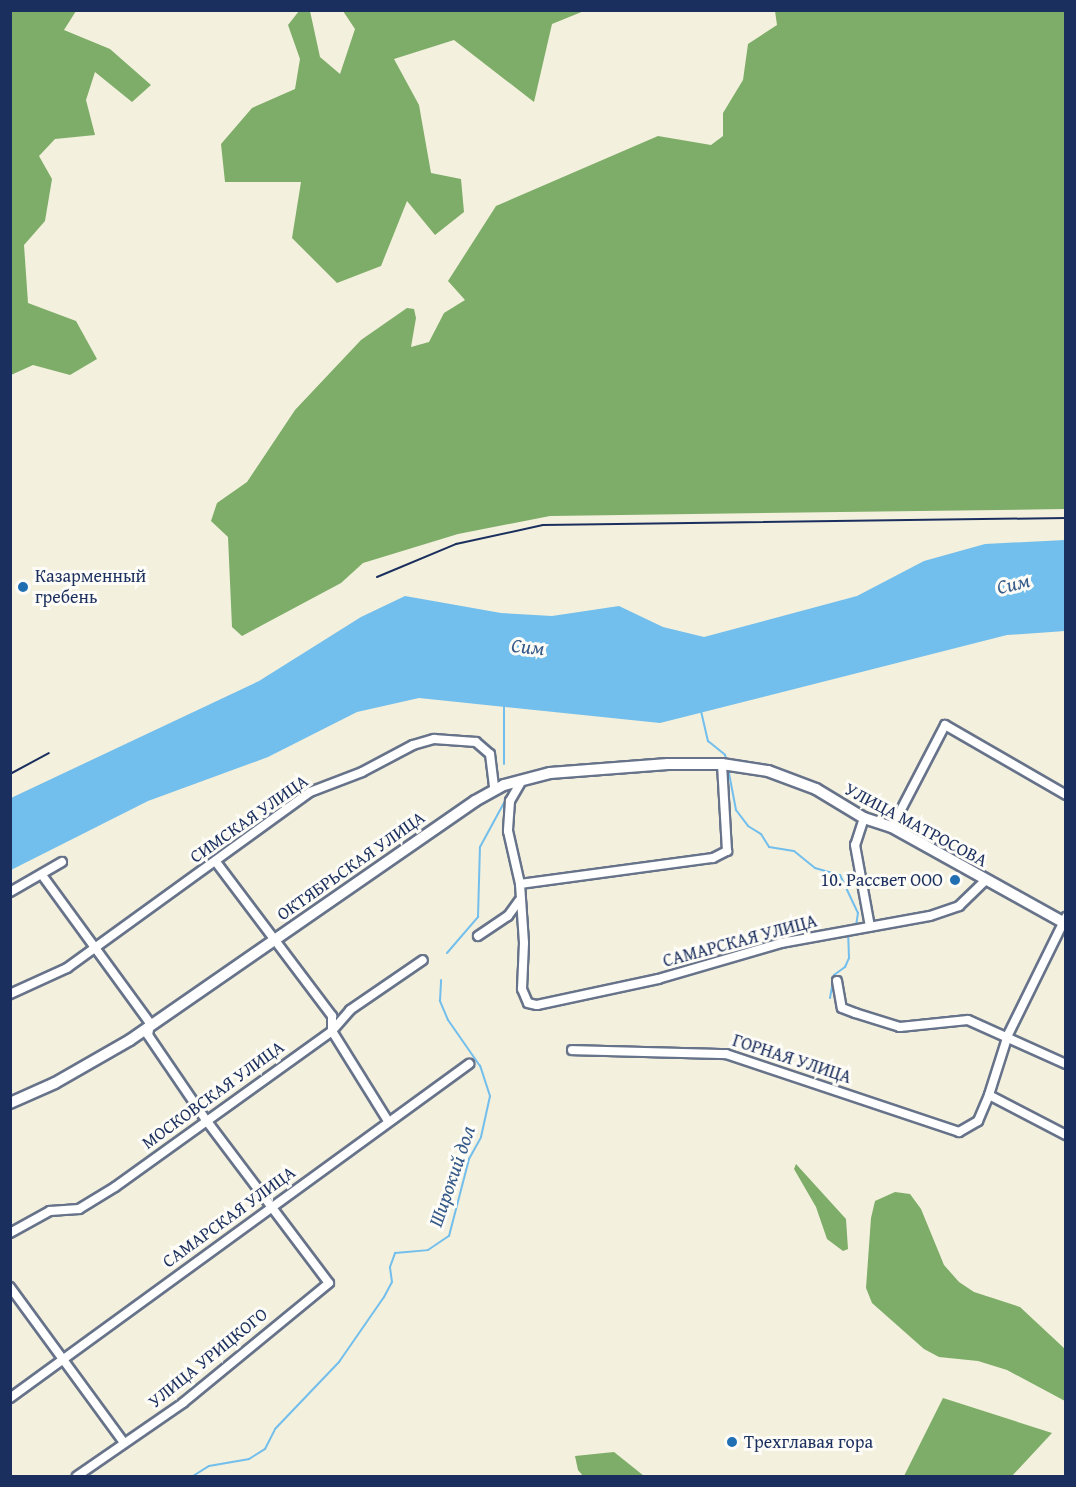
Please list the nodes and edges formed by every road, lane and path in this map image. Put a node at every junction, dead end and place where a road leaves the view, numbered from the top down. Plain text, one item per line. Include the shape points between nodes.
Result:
1 (722, 764) junction
2 (746, 766) joint
3 (521, 782) junction
4 (494, 789) junction
5 (1065, 795) edge
6 (864, 818) junction
7 (892, 827) junction
8 (62, 862) dead end
9 (216, 862) junction
10 (42, 875) junction
11 (985, 881) junction
12 (520, 884) junction
13 (10, 892) edge
14 (519, 901) junction
15 (1064, 921) edge
16 (870, 927) junction
17 (478, 936) dead end
18 (273, 940) junction
19 (94, 947) junction
20 (423, 960) dead end
21 (837, 981) dead end
22 (10, 994) edge
23 (149, 1028) junction
24 (332, 1031) junction
25 (1008, 1035) junction
26 (572, 1050) dead end
27 (469, 1064) dead end
28 (1065, 1064) edge
29 (989, 1095) junction
30 (10, 1103) edge
31 (206, 1120) junction
32 (388, 1121) junction
33 (1065, 1135) edge
34 (274, 1206) junction
35 (10, 1233) edge
36 (10, 1287) edge
37 (65, 1357) junction
38 (10, 1398) edge
39 (124, 1443) junction
40 (77, 1476) edge

1 - 2 main road, ОКТЯБРЬСКАЯ УЛИЦА
1 - 3 main road, ОКТЯБРЬСКАЯ УЛИЦА via 580,770
1 - 12 street via 727,851 713,858
2 - 6 main road, УЛИЦА МАТРОСОВА via 816,789
3 - 4 main road, ОКТЯБРЬСКАЯ УЛИЦА
3 - 12 street via 510,801 508,831
4 - 9 street, СИМСКАЯ УЛИЦА via 485,747 476,742 434,739 310,792
4 - 18 main road, ОКТЯБРЬСКАЯ УЛИЦА
5 - 7 street via 945,725
6 - 7 main road, УЛИЦА МАТРОСОВА
6 - 16 street via 855,845
7 - 11 main road, УЛИЦА МАТРОСОВА
8 - 10 street
9 - 18 street
9 - 19 street, СИМСКАЯ УЛИЦА
10 - 13 street
10 - 19 street
11 - 15 main road, УЛИЦА МАТРОСОВА
11 - 16 street, САМАРСКАЯ УЛИЦА via 959,906 930,916
12 - 14 street
14 - 16 street, САМАРСКАЯ УЛИЦА via 524,943 522,989 528,1003 537,1005 658,979 781,943
14 - 17 street via 508,916
15 - 25 street
18 - 23 main road, ОКТЯБРЬСКАЯ УЛИЦА
18 - 24 street via 332,1016
19 - 22 street, СИМСКАЯ УЛИЦА via 42,982
19 - 23 street via 150,1023
20 - 24 street, МОСКОВСКАЯ УЛИЦА via 350,1010
21 - 25 street via 842,1008 855,1013 900,1027 968,1020
23 - 30 main road, ОКТЯБРЬСКАЯ УЛИЦА via 104,1057
23 - 31 street via 148,1035
24 - 31 street, МОСКОВСКАЯ УЛИЦА
24 - 32 street
25 - 28 street
25 - 29 street
26 - 29 street, ГОРНАЯ УЛИЦА via 726,1054 959,1131 978,1121
27 - 32 street, САМАРСКАЯ УЛИЦА
29 - 33 street
31 - 34 street
31 - 35 street, МОСКОВСКАЯ УЛИЦА via 79,1209 50,1211
32 - 34 street, САМАРСКАЯ УЛИЦА
34 - 37 street, САМАРСКАЯ УЛИЦА
34 - 39 street, УЛИЦА УРИЦКОГО via 329,1283 191,1396
36 - 37 street
37 - 38 street, САМАРСКАЯ УЛИЦА
37 - 39 street
39 - 40 street, УЛИЦА УРИЦКОГО

